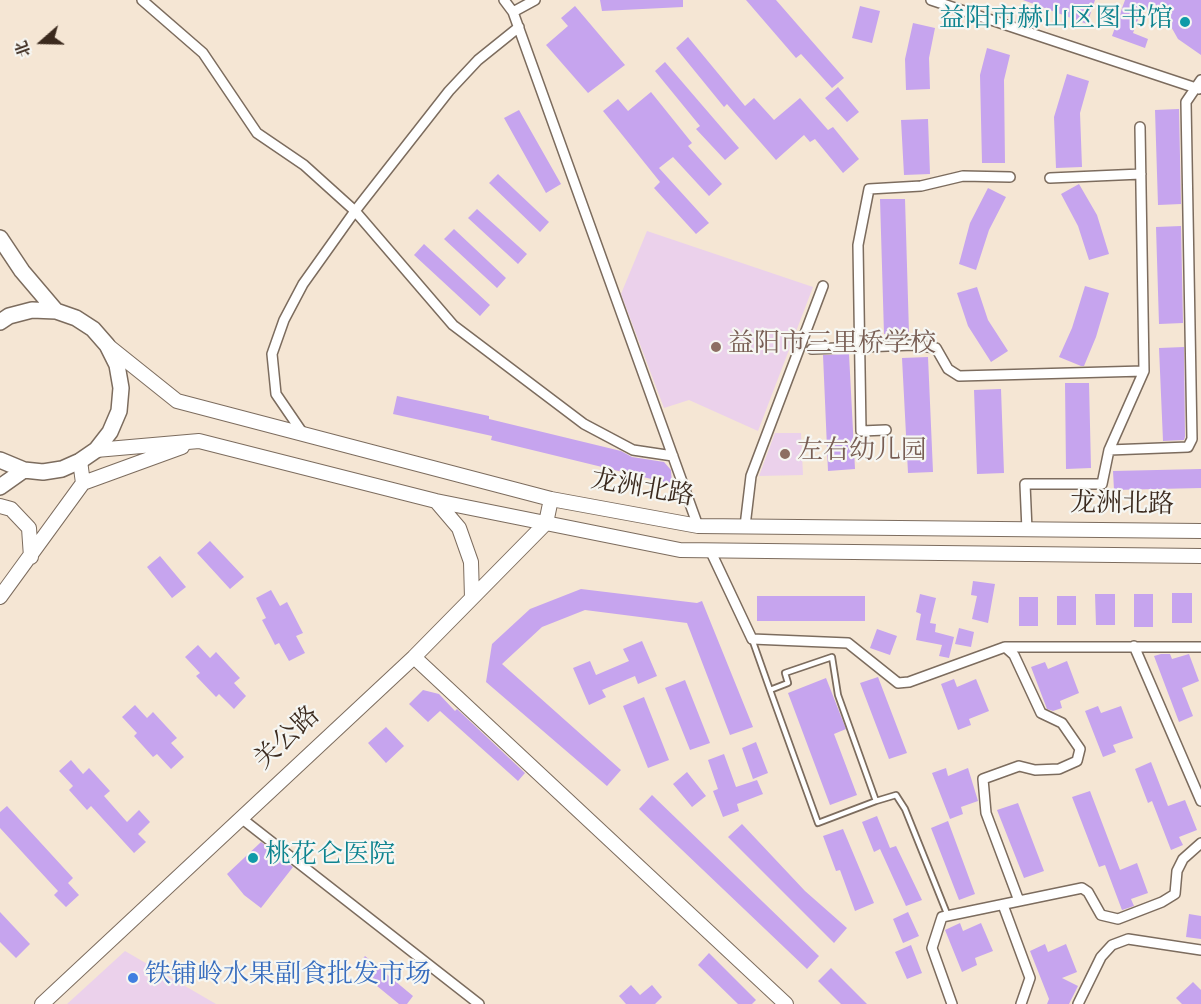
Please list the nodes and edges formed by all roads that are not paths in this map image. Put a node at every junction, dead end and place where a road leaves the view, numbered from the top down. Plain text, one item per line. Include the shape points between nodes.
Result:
1 (142, 0) edge
2 (504, 0) edge
3 (536, 0) edge
4 (931, 0) edge
5 (513, 12) junction
6 (519, 27) junction
7 (1200, 86) edge
8 (1140, 127) dead end
9 (1141, 174) junction
10 (1010, 177) dead end
11 (1050, 178) dead end
12 (355, 211) junction
13 (0, 238) edge
14 (823, 286) dead end
15 (56, 312) junction
16 (0, 322) edge
17 (106, 345) junction
18 (859, 347) junction
19 (812, 349) dead end
20 (1144, 371) junction
21 (886, 430) dead end
22 (304, 435) junction
23 (199, 441) junction
24 (96, 450) junction
25 (1109, 450) junction
26 (673, 456) junction
27 (0, 460) edge
28 (80, 461) junction
29 (24, 470) junction
30 (83, 483) junction
31 (0, 487) edge
32 (551, 499) junction
33 (436, 501) junction
34 (0, 506) edge
35 (546, 523) junction
36 (698, 526) junction
37 (745, 526) junction
38 (1027, 530) junction
39 (1201, 531) edge
40 (710, 550) junction
41 (1201, 556) edge
42 (31, 557) junction
43 (0, 597) edge
44 (472, 598) junction
45 (752, 639) junction
46 (1134, 646) junction
47 (1201, 646) edge
48 (1005, 647) junction
49 (414, 657) junction
50 (770, 690) junction
51 (876, 801) junction
52 (1201, 801) edge
53 (241, 818) junction
54 (1201, 843) edge
55 (1019, 901) junction
56 (1003, 905) junction
57 (948, 916) junction
58 (1201, 950) edge
59 (42, 1004) edge
60 (479, 1004) edge
61 (786, 1004) edge
62 (952, 1004) edge
63 (1021, 1004) edge
64 (1078, 1004) edge

1 - 12 street via 203,53 257,133 304,165
2 - 5 street
3 - 5 street
4 - 7 street
5 - 6 street
6 - 12 street via 456,83
6 - 26 street
7 - 25 street via 1186,102 1192,439 1188,447
8 - 9 street
9 - 11 street
9 - 20 street
10 - 18 street via 963,176 921,186 869,189 858,245
12 - 22 street via 303,284 272,354 276,394
12 - 26 street via 453,325 584,424 633,450
13 - 15 main road
14 - 37 street via 751,476
15 - 16 main road via 32,310
15 - 17 main road via 93,329
17 - 22 main road, 龙洲北路 via 177,401
17 - 24 main road via 117,365 119,411
18 - 19 street
18 - 20 street via 936,348 948,369 959,376
18 - 21 street via 861,431
20 - 25 street
22 - 32 main road, 龙洲北路
23 - 24 main road, 龙洲北路
23 - 30 main road
23 - 33 main road, 龙洲北路
24 - 28 main road
25 - 38 street via 1102,484 1025,484
26 - 36 street
27 - 29 main road
28 - 29 main road via 62,469
28 - 30 main road
29 - 31 main road
30 - 42 main road
32 - 35 main road
32 - 36 main road, 龙洲北路
33 - 35 main road, 龙洲北路
33 - 44 main road via 459,528 471,562
34 - 42 main road via 11,509 29,528
35 - 40 main road, 龙洲北路 via 680,550
35 - 44 main road, 关公路
36 - 37 main road, 龙洲北路
37 - 38 main road, 龙洲北路
38 - 39 main road, 龙洲北路
40 - 41 main road, 龙洲北路
40 - 45 street
42 - 43 main road
44 - 49 main road, 关公路
45 - 48 street via 848,643 898,683
45 - 50 lane
46 - 47 street
46 - 48 street
46 - 52 street
48 - 55 street via 1014,655 1041,713 1062,723 1080,749 1077,761 1059,769 1019,766 983,778 986,813
49 - 53 main road, 关公路
49 - 61 main road
50 - 51 lane via 818,823
50 - 51 lane via 788,683 784,673 832,657 838,694
51 - 57 lane via 896,795 905,809
53 - 59 main road, 关公路
53 - 60 street
54 - 55 street via 1183,859 1177,871 1175,894 1118,919 1101,915 1082,888
55 - 56 street
56 - 57 street
56 - 63 street via 1030,978
57 - 62 street via 942,917 932,948
58 - 64 street via 1128,939 1112,945 1101,957

